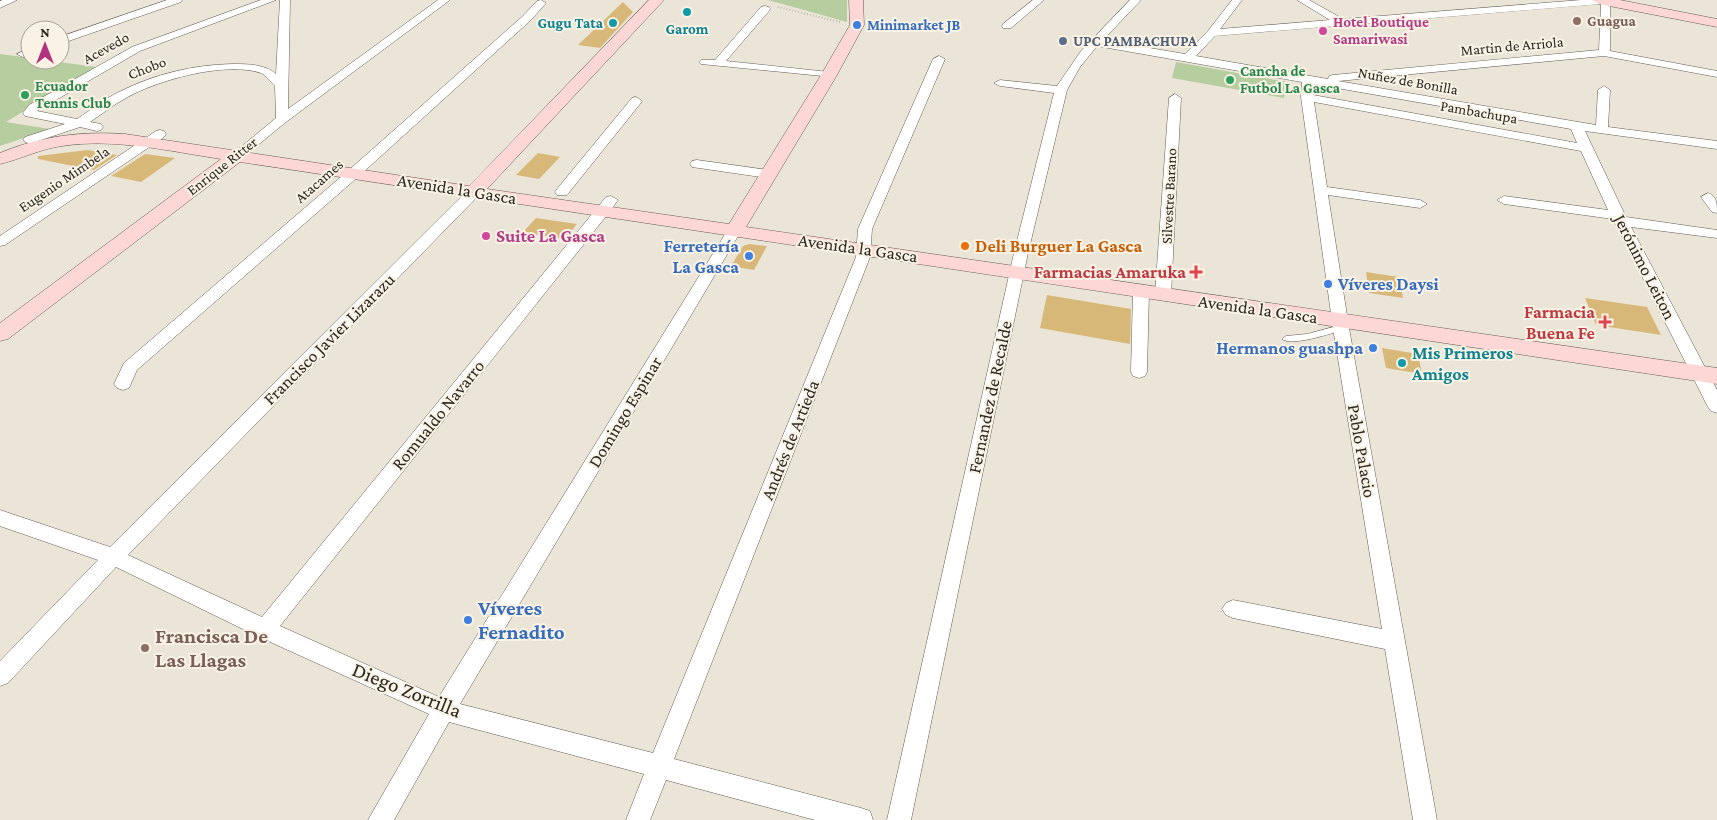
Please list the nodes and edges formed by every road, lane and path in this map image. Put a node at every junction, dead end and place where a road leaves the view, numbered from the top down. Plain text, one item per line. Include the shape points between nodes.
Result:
1 (12, 0) edge
2 (177, 0) edge
3 (270, 0) edge
4 (285, 0) edge
5 (445, 0) edge
6 (657, 0) edge
7 (856, 0) edge
8 (1039, 0) edge
9 (1136, 0) edge
10 (1237, 0) edge
11 (1302, 0) edge
12 (1611, 1) edge
13 (541, 3) dead end
14 (0, 5) edge
15 (768, 7) joint
16 (840, 22) dead end
17 (1342, 23) junction
18 (1717, 23) edge
19 (1008, 26) dead end
20 (1212, 33) junction
21 (70, 37) edge
22 (1094, 42) junction
23 (1604, 53) junction
24 (1188, 58) junction
25 (939, 59) dead end
26 (705, 62) dead end
27 (719, 62) junction
28 (1717, 74) edge
29 (829, 75) junction
30 (1000, 83) dead end
31 (281, 85) junction
32 (1308, 89) junction
33 (1061, 90) junction
34 (1604, 90) dead end
35 (1175, 98) dead end
36 (636, 101) dead end
37 (282, 119) junction
38 (89, 125) junction
39 (1576, 126) junction
40 (1602, 129) junction
41 (153, 138) junction
42 (1717, 145) edge
43 (1586, 148) junction
44 (0, 150) edge
45 (242, 152) junction
46 (0, 159) edge
47 (697, 164) dead end
48 (359, 168) junction
49 (768, 174) junction
50 (479, 186) junction
51 (1321, 190) junction
52 (562, 192) junction
53 (1708, 197) dead end
54 (1504, 200) dead end
55 (1420, 204) dead end
56 (607, 206) junction
57 (1717, 209) edge
58 (1620, 218) junction
59 (737, 225) junction
60 (1717, 234) edge
61 (0, 242) edge
62 (864, 242) junction
63 (1018, 266) junction
64 (1156, 290) junction
65 (1339, 319) junction
66 (0, 334) edge
67 (1286, 339) dead end
68 (1706, 368) edge
69 (1139, 372) dead end
70 (123, 384) dead end
71 (1717, 407) edge
72 (0, 518) edge
73 (114, 557) junction
74 (1233, 609) dead end
75 (265, 629) junction
76 (1394, 641) junction
77 (0, 676) edge
78 (444, 710) junction
79 (660, 766) junction
80 (380, 820) edge
81 (638, 820) edge
82 (861, 820) edge
83 (899, 820) edge
84 (1425, 820) edge

1 - 14 street
2 - 21 street
3 - 38 street, Acevedo via 136,49 29,113
4 - 31 street
5 - 37 street, Enrique Ritter
6 - 50 main road, Francisco Javier Lizarazu
7 - 29 main road, Domingo Espinar via 857,25
8 - 19 street
9 - 22 street, Fernandez de Recalde
10 - 20 street
11 - 17 street
12 - 17 street
12 - 18 main road
12 - 23 street
13 - 48 street, Atacames
15 - 16 path
15 - 27 street
17 - 20 street
20 - 24 street
22 - 24 street, Nuñez de Bonilla
22 - 33 street, Fernandez de Recalde via 1068,75
23 - 28 street, Martin de Arriola
23 - 32 street, Martin de Arriola
24 - 32 street, Nuñez de Bonilla
25 - 62 street, Andrés de Artieda via 865,229
26 - 27 street
27 - 29 street
29 - 49 main road, Domingo Espinar
30 - 33 street
31 - 37 street
31 - 38 street, Chobo via 266,71 245,67 204,68 164,76 122,95
32 - 39 street, Nuñez de Bonilla
32 - 43 street, Pambachupa
32 - 51 street, Pablo Palacio
33 - 63 street, Fernandez de Recalde
34 - 40 street
35 - 64 street, Silvestre Barano
36 - 52 street
37 - 45 street, Enrique Ritter
38 - 41 main road, Avenida la Gasca via 126,129
38 - 44 main road, Avenida la Gasca
39 - 40 street, Nuñez de Bonilla
39 - 43 street, Jerónimo Leiton
40 - 42 street, Nuñez de Bonilla
41 - 45 main road, Avenida la Gasca
41 - 46 main road, Avenida la Gasca via 87,137 37,146
41 - 61 street, Eugenio Mimbela
43 - 58 street, Jerónimo Leiton
45 - 48 main road, Avenida la Gasca
45 - 66 main road, Enrique Ritter
47 - 49 street
48 - 50 main road, Avenida la Gasca
48 - 70 street, Atacames via 130,367
49 - 59 main road, Domingo Espinar
50 - 52 main road, Avenida la Gasca
50 - 56 main road, Avenida la Gasca
50 - 73 street, Francisco Javier Lizarazu
51 - 55 street
51 - 65 street, Pablo Palacio
52 - 56 main road, Avenida la Gasca
53 - 57 street
54 - 58 street
56 - 59 main road, Avenida la Gasca
56 - 75 street, Romualdo Navarro
58 - 60 street
58 - 68 street, Jerónimo Leiton
59 - 62 main road, Avenida la Gasca
59 - 78 street, Domingo Espinar
62 - 63 main road, Avenida la Gasca
62 - 79 street, Andrés de Artieda via 863,257
63 - 64 main road, Avenida la Gasca
63 - 83 street, Fernandez de Recalde
64 - 65 main road, Avenida la Gasca
64 - 69 street, Silvestre Barano
65 - 67 lane
65 - 68 main road, Avenida la Gasca via 1518,340
65 - 76 street, Pablo Palacio
68 - 71 street, Jerónimo Leiton
72 - 73 street, Diego Zorrilla
73 - 75 street, Diego Zorrilla
73 - 77 street, Francisco Javier Lizarazu
74 - 76 street
75 - 78 street, Diego Zorrilla
76 - 84 street, Pablo Palacio
78 - 79 street, Diego Zorrilla
78 - 80 street, Domingo Espinar
79 - 81 street, Andrés de Artieda
79 - 82 street, Diego Zorrilla

